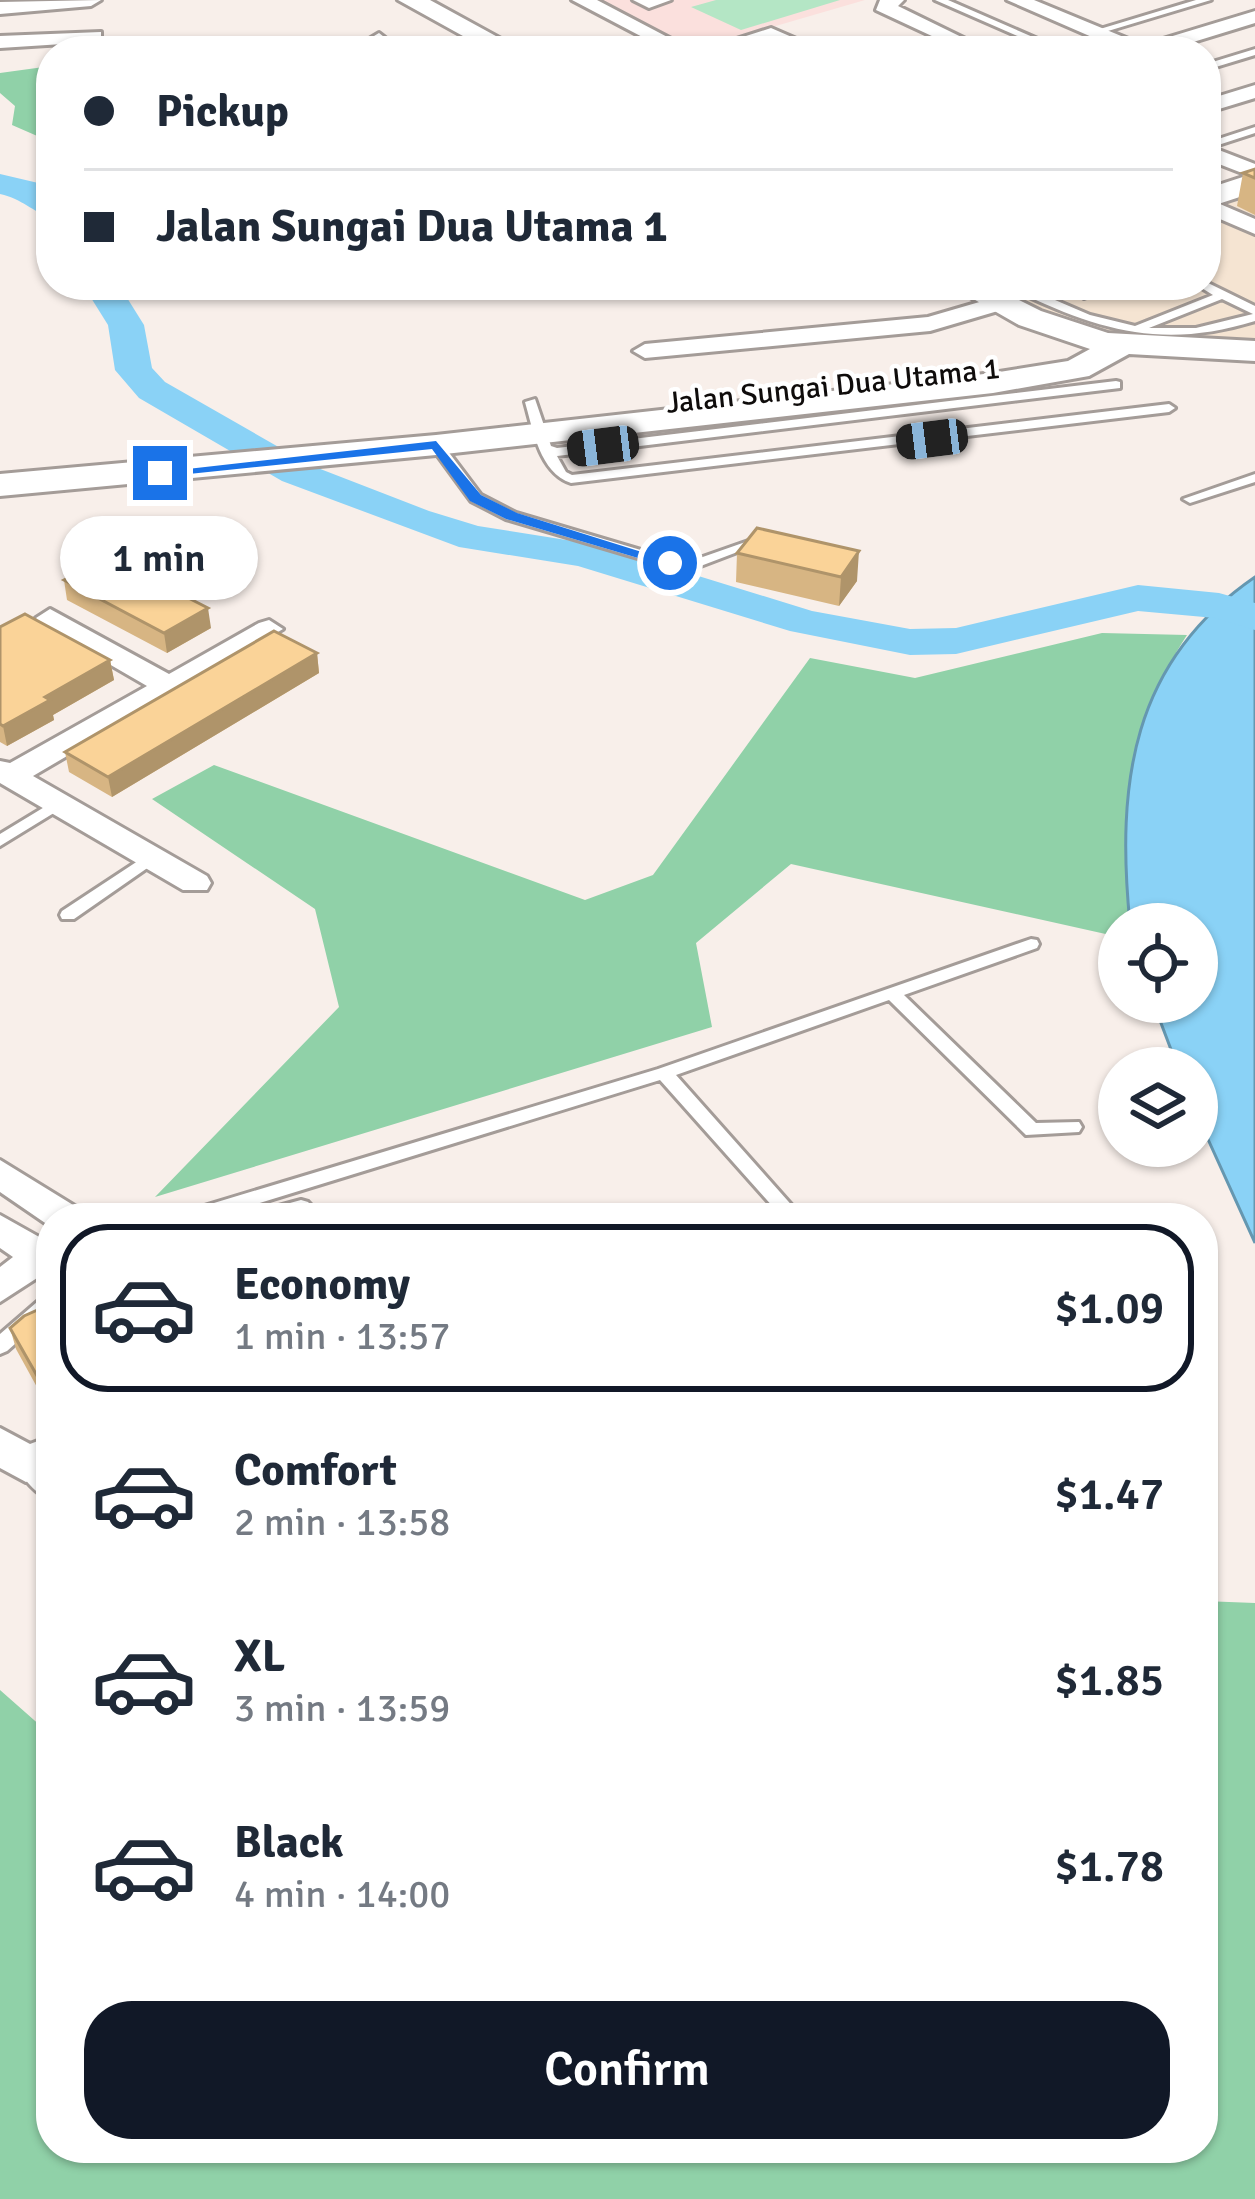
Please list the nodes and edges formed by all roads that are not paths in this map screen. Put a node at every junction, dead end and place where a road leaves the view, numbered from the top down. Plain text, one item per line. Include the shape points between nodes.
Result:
1 (91, 0) edge
2 (411, 0) edge
3 (581, 0) edge
4 (638, 0) edge
5 (666, 0) edge
6 (940, 0) edge
7 (1017, 0) edge
8 (1095, 0) edge
9 (1206, 0) edge
10 (891, 1) edge
11 (0, 8) edge
12 (1049, 13) junction
13 (1255, 17) edge
14 (1095, 32) junction
15 (482, 36) edge
16 (654, 36) edge
17 (946, 36) edge
18 (1025, 36) edge
19 (1105, 36) edge
20 (1192, 36) edge
21 (36, 40) edge
22 (0, 42) edge
23 (1255, 52) edge
24 (1221, 62) edge
25 (1221, 83) edge
26 (1250, 92) edge
27 (1221, 102) edge
28 (1255, 130) edge
29 (1221, 142) edge
30 (1221, 155) edge
31 (1255, 172) edge
32 (1255, 182) edge
33 (1221, 196) edge
34 (1221, 210) edge
35 (1255, 227) edge
36 (1222, 295) edge
37 (997, 300) edge
38 (1023, 300) edge
39 (1043, 300) edge
40 (1211, 300) edge
41 (1254, 311) edge
42 (645, 351) dead end
43 (1098, 351) junction
44 (1255, 351) edge
45 (1116, 386) dead end
46 (1169, 408) dead end
47 (833, 410) junction
48 (1111, 417) junction
49 (539, 426) junction
50 (436, 445) junction
51 (345, 446) junction
52 (855, 448) junction
53 (162, 466) junction
54 (0, 471) edge
55 (1255, 478) edge
56 (0, 485) edge
57 (1190, 499) dead end
58 (754, 543) edge
59 (50, 618) dead end
60 (269, 628) edge
61 (169, 686) junction
62 (5, 773) edge
63 (70, 814) junction
64 (0, 841) edge
65 (150, 858) junction
66 (195, 883) dead end
67 (68, 915) dead end
68 (1031, 944) dead end
69 (893, 994) junction
70 (664, 1073) junction
71 (1073, 1127) dead end
72 (0, 1173) edge
73 (43, 1203) edge
74 (237, 1203) edge
75 (781, 1203) edge
76 (0, 1229) edge
77 (36, 1247) edge
78 (36, 1262) edge
79 (0, 1287) edge
80 (36, 1314) edge
81 (0, 1346) edge

1 - 11 street
2 - 15 street
3 - 16 street
4 - 5 lane
6 - 18 lane
7 - 12 street
8 - 12 street
9 - 14 lane
10 - 17 street via 886,9
12 - 14 street
13 - 20 street
14 - 19 street
21 - 22 street
23 - 24 lane
25 - 26 street
26 - 27 street
28 - 29 lane
30 - 31 street
32 - 33 street
34 - 35 street
36 - 41 lane
37 - 42 street via 929,324
38 - 43 street
39 - 43 lane
40 - 43 lane
41 - 43 lane via 1209,334
43 - 44 street
43 - 45 lane
43 - 47 street, Jalan Sungai Dua Utama 1
43 - 48 lane
43 - 49 street, Jalan Sungai Dua Utama 1
46 - 48 lane
47 - 49 street, Jalan Sungai Dua Utama 1
47 - 52 lane
48 - 52 lane
49 - 50 street, Jalan Sungai Dua Utama 1
49 - 51 street, Jalan Sungai Dua Utama 1
49 - 52 lane via 561,475 572,479
50 - 51 street, Jalan Sungai Dua Utama 1
50 - 58 lane via 476,498 512,516 670,563 698,563
51 - 53 street, Jalan Sungai Dua Utama 1
53 - 54 street, Jalan Sungai Dua Utama 1
53 - 56 street, Jalan Sungai Dua Utama 1
55 - 57 lane
59 - 61 street
60 - 61 street
61 - 62 street
62 - 63 street
63 - 64 lane
63 - 65 street
65 - 66 street
65 - 67 lane
68 - 69 lane
69 - 70 lane
69 - 71 lane via 1032,1130
70 - 74 lane
70 - 75 lane
72 - 73 street
76 - 77 street
78 - 79 street
80 - 81 lane

